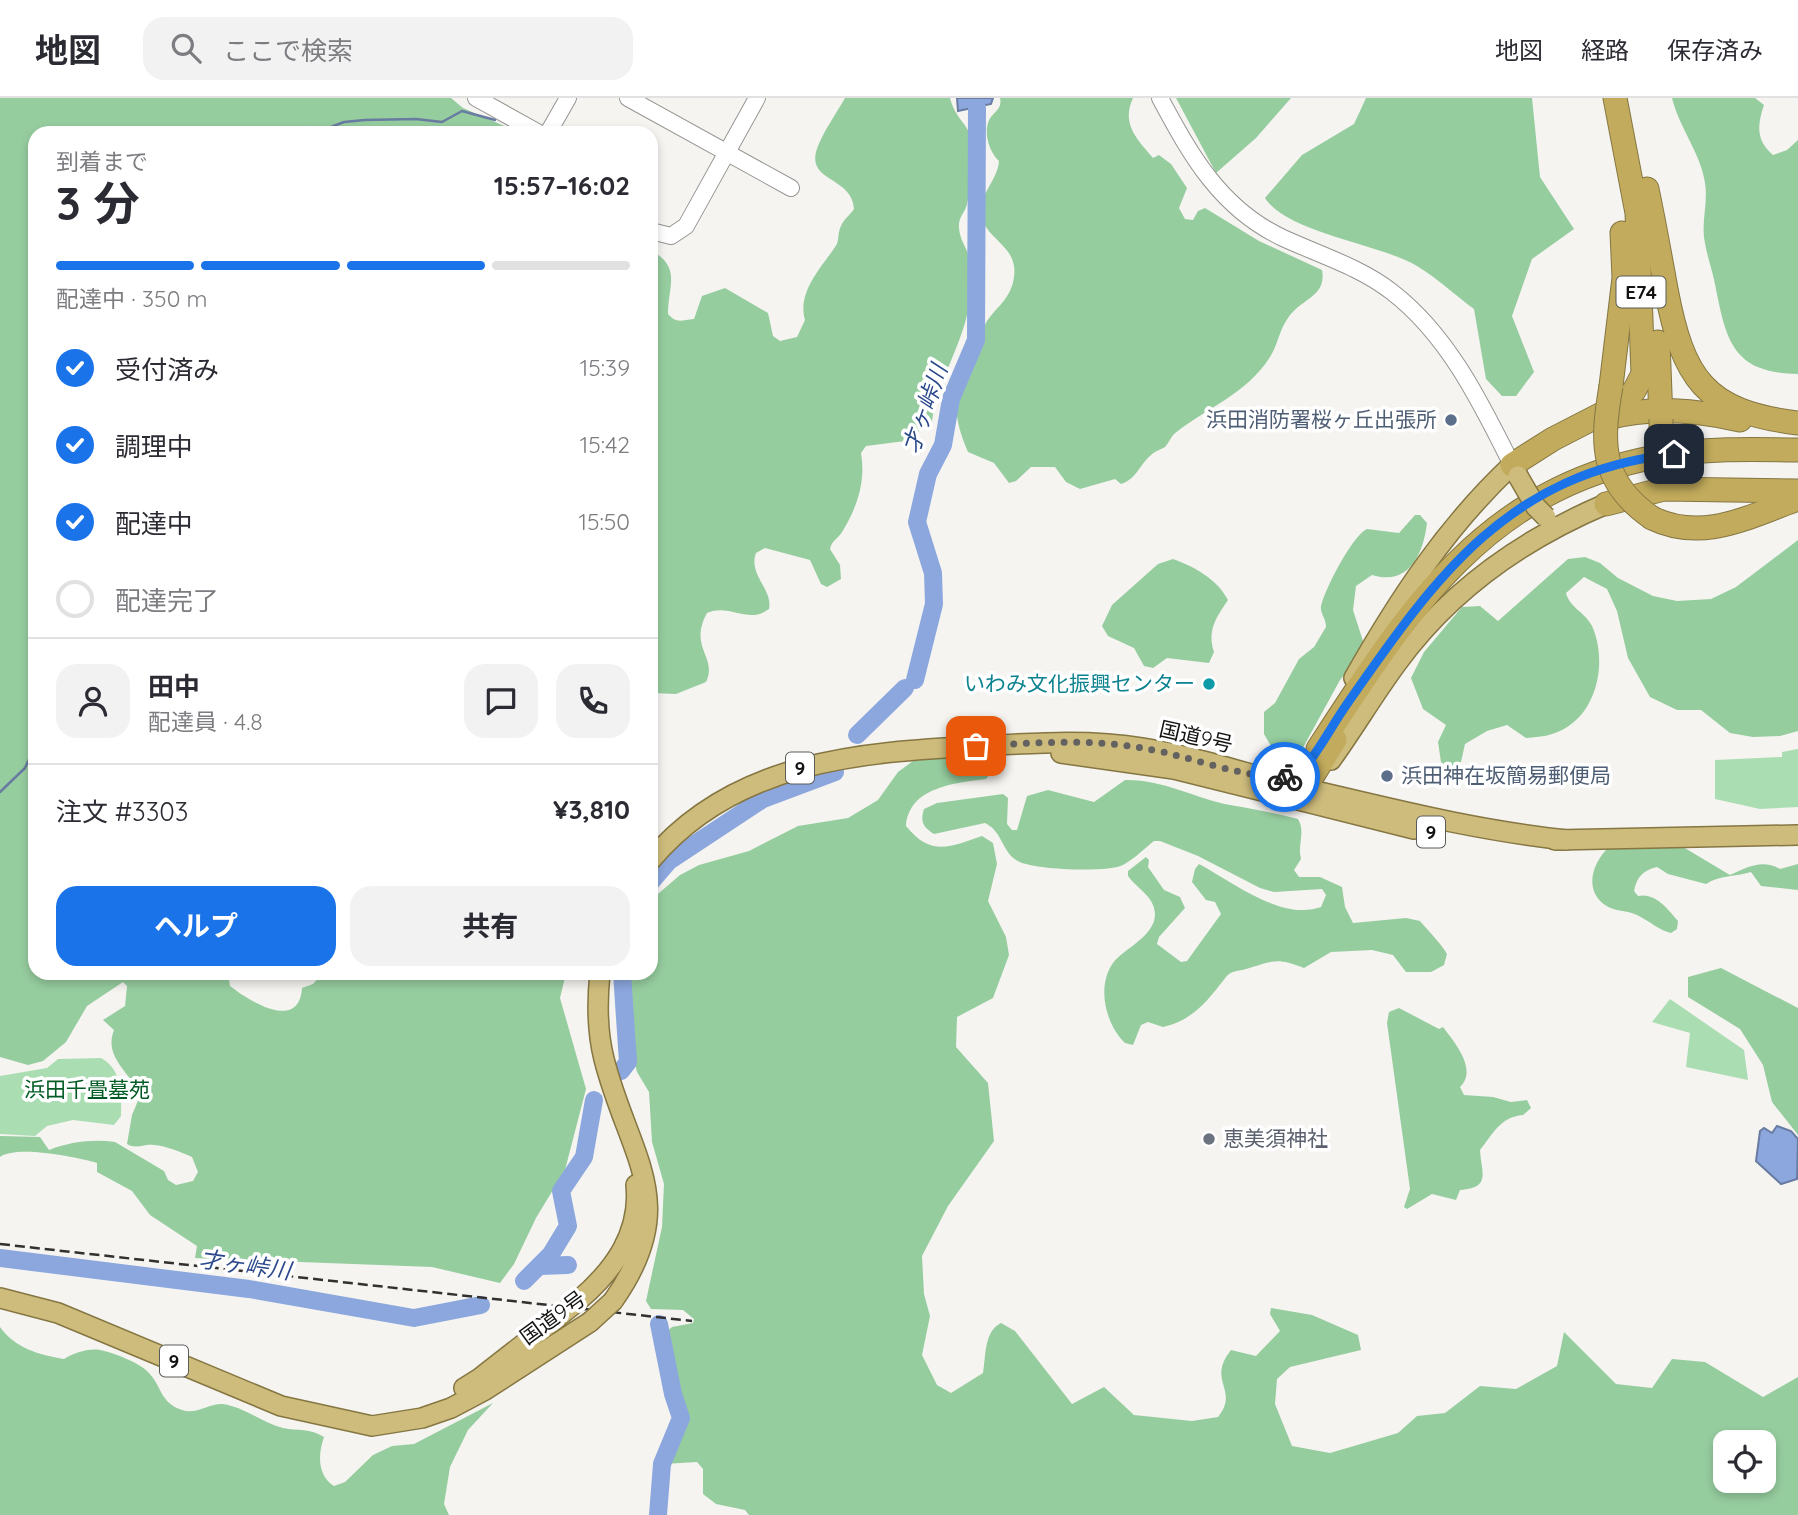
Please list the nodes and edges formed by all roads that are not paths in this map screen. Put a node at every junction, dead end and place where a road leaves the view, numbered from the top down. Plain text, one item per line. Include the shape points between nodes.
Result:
1 (476, 98) edge
2 (568, 98) edge
3 (628, 98) edge
4 (757, 98) edge
5 (1160, 98) edge
6 (1613, 98) edge
7 (1629, 98) edge
8 (526, 126) edge
9 (552, 126) edge
10 (1636, 132) junction
11 (726, 153) junction
12 (791, 188) dead end
13 (658, 233) edge
14 (1661, 415) junction
15 (1798, 423) edge
16 (1798, 429) edge
17 (1553, 439) junction
18 (1798, 450) edge
19 (1515, 471) junction
20 (1655, 484) junction
21 (1798, 491) edge
22 (1798, 499) edge
23 (1606, 504) joint
24 (1555, 519) junction
25 (1418, 606) junction
26 (1351, 732) junction
27 (976, 746) junction
28 (1314, 755) junction
29 (1269, 777) junction
30 (1302, 794) junction
31 (1361, 802) junction
32 (1798, 835) edge
33 (1566, 840) junction
34 (658, 853) edge
35 (600, 980) edge
36 (629, 1132) junction
37 (0, 1298) edge
38 (350, 1420) junction

1 - 8 street
2 - 9 street
3 - 11 street
4 - 11 street
5 - 19 street via 1196,163 1233,207 1281,237 1373,279 1416,313 1447,349
6 - 17 highway, E74 via 1637,213 1643,374 1623,402
6 - 22 highway, bridge via 1624,278 1604,437 1608,463 1620,488 1653,518 1679,528 1735,523
7 - 10 highway
10 - 14 highway via 1657,320
10 - 15 highway via 1672,320 1685,361 1699,382 1728,405
11 - 12 street
11 - 13 street via 682,231 671,236
14 - 16 highway via 1710,414
14 - 17 highway via 1615,416
14 - 20 highway, bridge
17 - 19 highway
18 - 25 highway via 1658,456 1578,479 1488,531
19 - 24 highway, bridge via 1536,507
19 - 28 highway via 1460,519 1402,596
20 - 21 highway
20 - 23 highway
23 - 24 highway
24 - 26 highway via 1484,572 1434,619 1396,663
25 - 28 highway
25 - 30 highway
26 - 30 highway
26 - 31 highway via 1332,773 1340,790
27 - 29 highway, 国道9号 / 9 via 1060,741 1120,744
27 - 30 highway, 国道9号 / 9 via 1144,763
27 - 34 highway, 国道9号 / 9 via 861,754 799,768 721,803
28 - 29 highway via 1293,775
28 - 30 highway
29 - 30 highway, 国道9号 / 9
30 - 31 highway, 国道9号 / 9
30 - 33 highway, 国道9号 / 9 via 1341,811 1465,837
31 - 33 highway, 国道9号 / 9 via 1466,827
32 - 33 highway, 国道9号 / 9
35 - 36 highway, 国道9号 / 9 via 601,1048
36 - 38 highway, 国道9号 / 9, bridge via 637,1196 633,1224 617,1262 579,1300 480,1378 442,1399 404,1412
36 - 38 highway, 国道9号 / 9, bridge via 644,1174 649,1213 637,1262 613,1301 590,1322 451,1408 390,1425
37 - 38 highway, 国道9号 / 9 via 58,1313 281,1406

